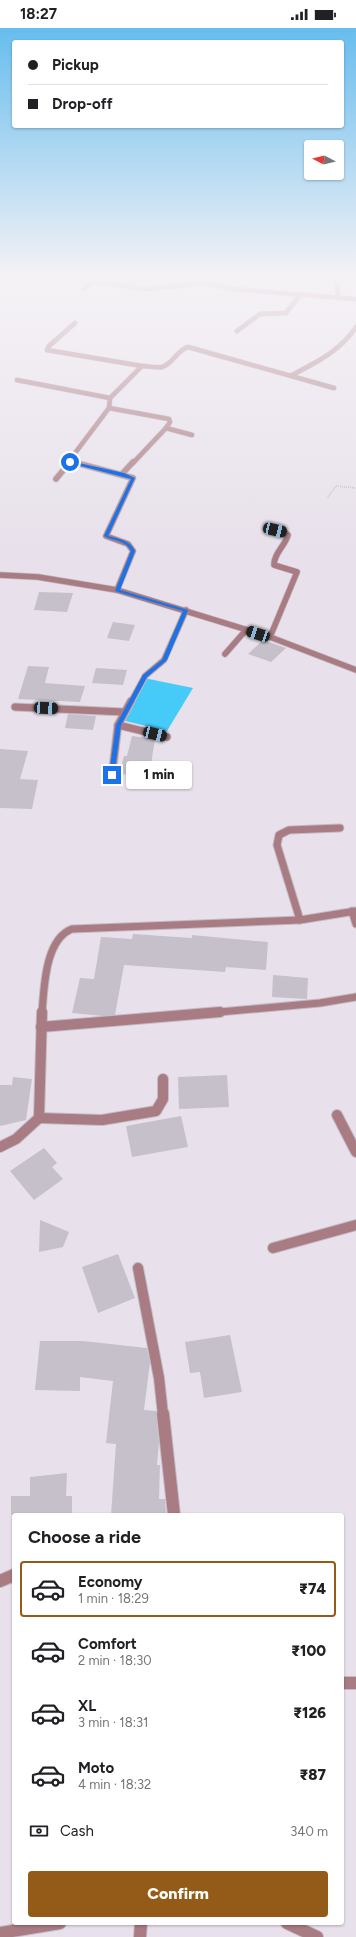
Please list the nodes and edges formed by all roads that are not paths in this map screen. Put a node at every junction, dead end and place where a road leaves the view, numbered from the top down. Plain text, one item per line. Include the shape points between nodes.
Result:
1 (141, 367) edge
2 (263, 367) edge
3 (307, 367) edge
4 (292, 375) junction
5 (17, 380) dead end
6 (334, 388) dead end
7 (110, 398) junction
8 (109, 408) junction
9 (166, 428) junction
10 (192, 435) dead end
11 (70, 462) junction
12 (122, 474) junction
13 (56, 479) dead end
14 (266, 528) dead end
15 (0, 575) edge
16 (117, 590) junction
17 (186, 610) junction
18 (246, 630) junction
19 (270, 637) junction
20 (225, 654) dead end
21 (356, 670) edge
22 (15, 706) dead end
23 (124, 712) junction
24 (118, 725) junction
25 (168, 737) dead end
26 (112, 775) dead end
27 (340, 828) dead end
28 (354, 911) edge
29 (300, 920) junction
30 (356, 924) edge
31 (356, 997) edge
32 (41, 1027) junction
33 (163, 1079) dead end
34 (337, 1115) dead end
35 (39, 1118) junction
36 (0, 1147) edge
37 (356, 1152) edge
38 (356, 1225) edge
39 (273, 1248) dead end
40 (138, 1268) dead end
41 (174, 1513) edge
42 (12, 1576) edge
43 (0, 1581) edge
44 (344, 1682) edge
45 (356, 1683) edge
46 (48, 1925) edge
47 (141, 1925) edge
48 (291, 1925) edge
49 (0, 1933) edge
50 (140, 1937) edge
51 (317, 1937) edge

1 - 7 street
2 - 4 street
3 - 4 street
4 - 6 street
5 - 7 street
7 - 8 street
8 - 9 street via 169,419
8 - 11 street via 68,461
9 - 10 street
9 - 12 street
11 - 12 street
11 - 13 street
12 - 16 street via 133,478 106,536 130,545 133,551
14 - 19 street via 288,535 288,539 274,558 274,565 297,572
15 - 16 street via 38,577
16 - 17 street
17 - 18 street
17 - 23 street via 164,660 145,676
18 - 19 street
18 - 20 street
19 - 21 street
22 - 23 street
23 - 24 street
24 - 25 street
24 - 26 street
27 - 29 street via 289,830 279,835 277,845
28 - 29 street
28 - 30 street
29 - 32 street via 72,929 60,935 53,949 45,981
31 - 32 street via 320,1003
32 - 35 street
33 - 35 street via 164,1099 156,1111 151,1113 102,1120
34 - 37 street
35 - 36 street via 16,1139
38 - 39 street
40 - 41 street via 159,1378
42 - 43 street
44 - 45 street
46 - 49 street
47 - 50 street
48 - 51 street

